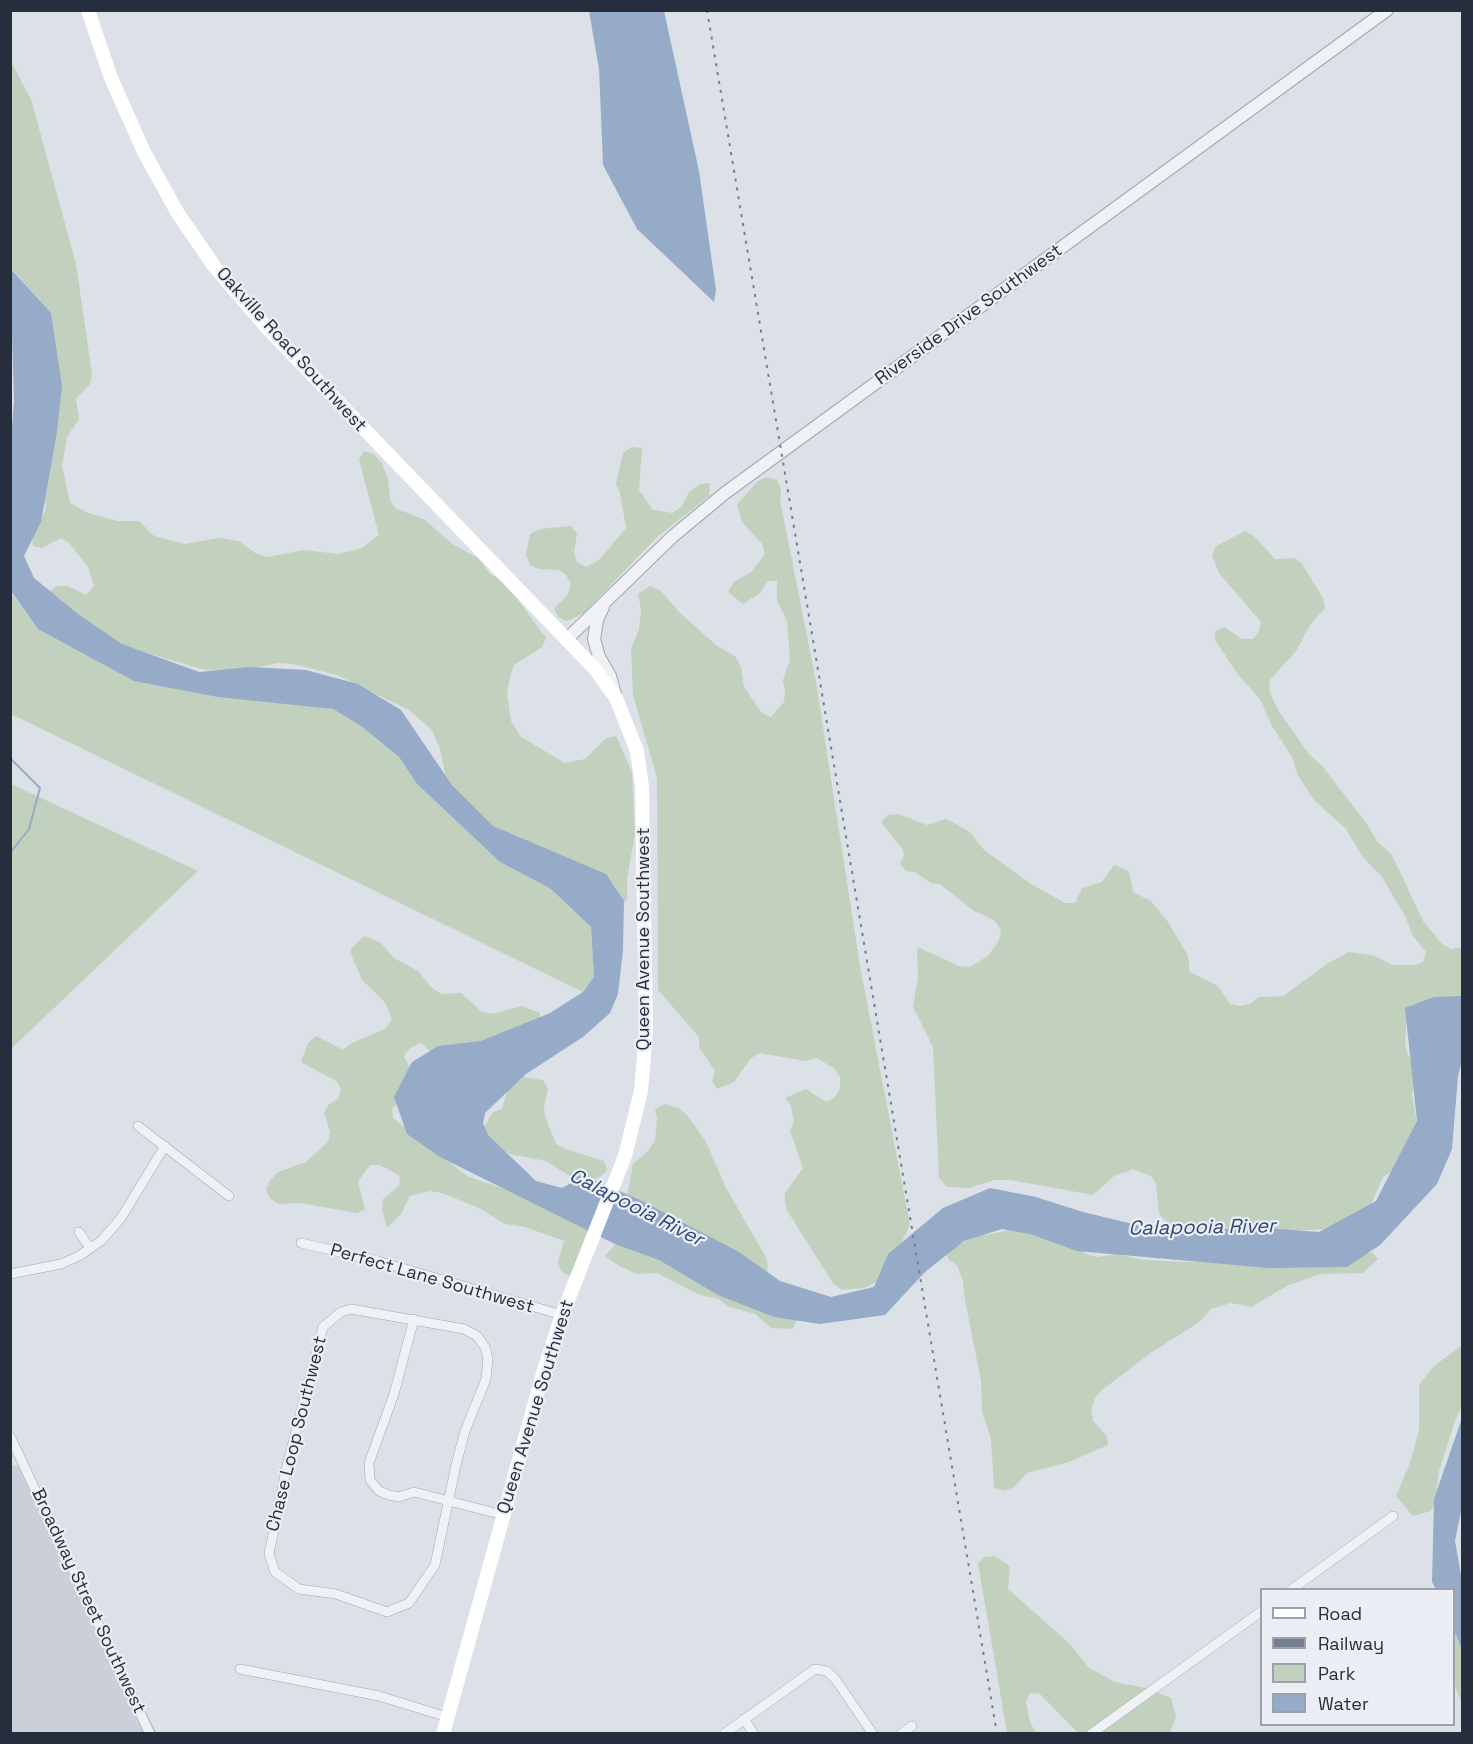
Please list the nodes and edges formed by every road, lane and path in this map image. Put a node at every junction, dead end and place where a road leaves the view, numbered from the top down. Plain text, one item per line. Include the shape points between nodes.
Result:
1 (88, 10) edge
2 (1387, 10) edge
3 (605, 602) junction
4 (567, 639) junction
5 (616, 699) junction
6 (138, 1126) dead end
7 (165, 1146) junction
8 (229, 1196) dead end
9 (79, 1232) dead end
10 (301, 1243) dead end
11 (90, 1248) junction
12 (10, 1274) edge
13 (562, 1316) junction
14 (414, 1319) junction
15 (10, 1436) edge
16 (450, 1501) junction
17 (503, 1515) junction
18 (1393, 1516) dead end
19 (1294, 1588) edge
20 (1260, 1612) edge
21 (240, 1669) dead end
22 (447, 1717) junction
23 (744, 1719) junction
24 (912, 1726) dead end
25 (150, 1734) edge
26 (443, 1734) edge
27 (724, 1734) edge
28 (754, 1734) edge
29 (873, 1734) edge
30 (901, 1734) edge
31 (1091, 1734) edge

1 - 4 main road, Oakville Road Southwest via 111,78 144,152 177,212 220,274 267,328
2 - 3 street, Riverside Drive Southwest via 727,491
3 - 4 street, Riverside Drive Southwest
3 - 5 street via 594,639
4 - 5 main road, Queen Avenue Southwest
5 - 13 main road, Queen Avenue Southwest via 637,751 642,787 645,1061 632,1129 618,1173
6 - 7 street
7 - 8 street
7 - 11 street via 121,1218
9 - 11 street
10 - 13 street, Perfect Lane Southwest via 378,1260
11 - 12 street via 61,1264
13 - 17 main road, Queen Avenue Southwest
14 - 16 street, Chase Loop Southwest via 464,1329 477,1336 488,1358 486,1379 465,1431
14 - 16 street via 394,1394 369,1463 370,1480 379,1491 389,1495 399,1497 414,1492
14 - 16 street, Chase Loop Southwest via 351,1309 323,1327 274,1525 269,1554 275,1572 299,1589 336,1594 387,1612 398,1609 410,1603 435,1565
15 - 25 street, Broadway Street Southwest
16 - 17 street
17 - 22 main road, Queen Avenue Southwest
18 - 19 street
20 - 31 street
21 - 22 street via 379,1696
22 - 26 main road, Queen Avenue Southwest
23 - 27 street
23 - 28 street
23 - 29 street via 815,1669 827,1671
24 - 30 street

